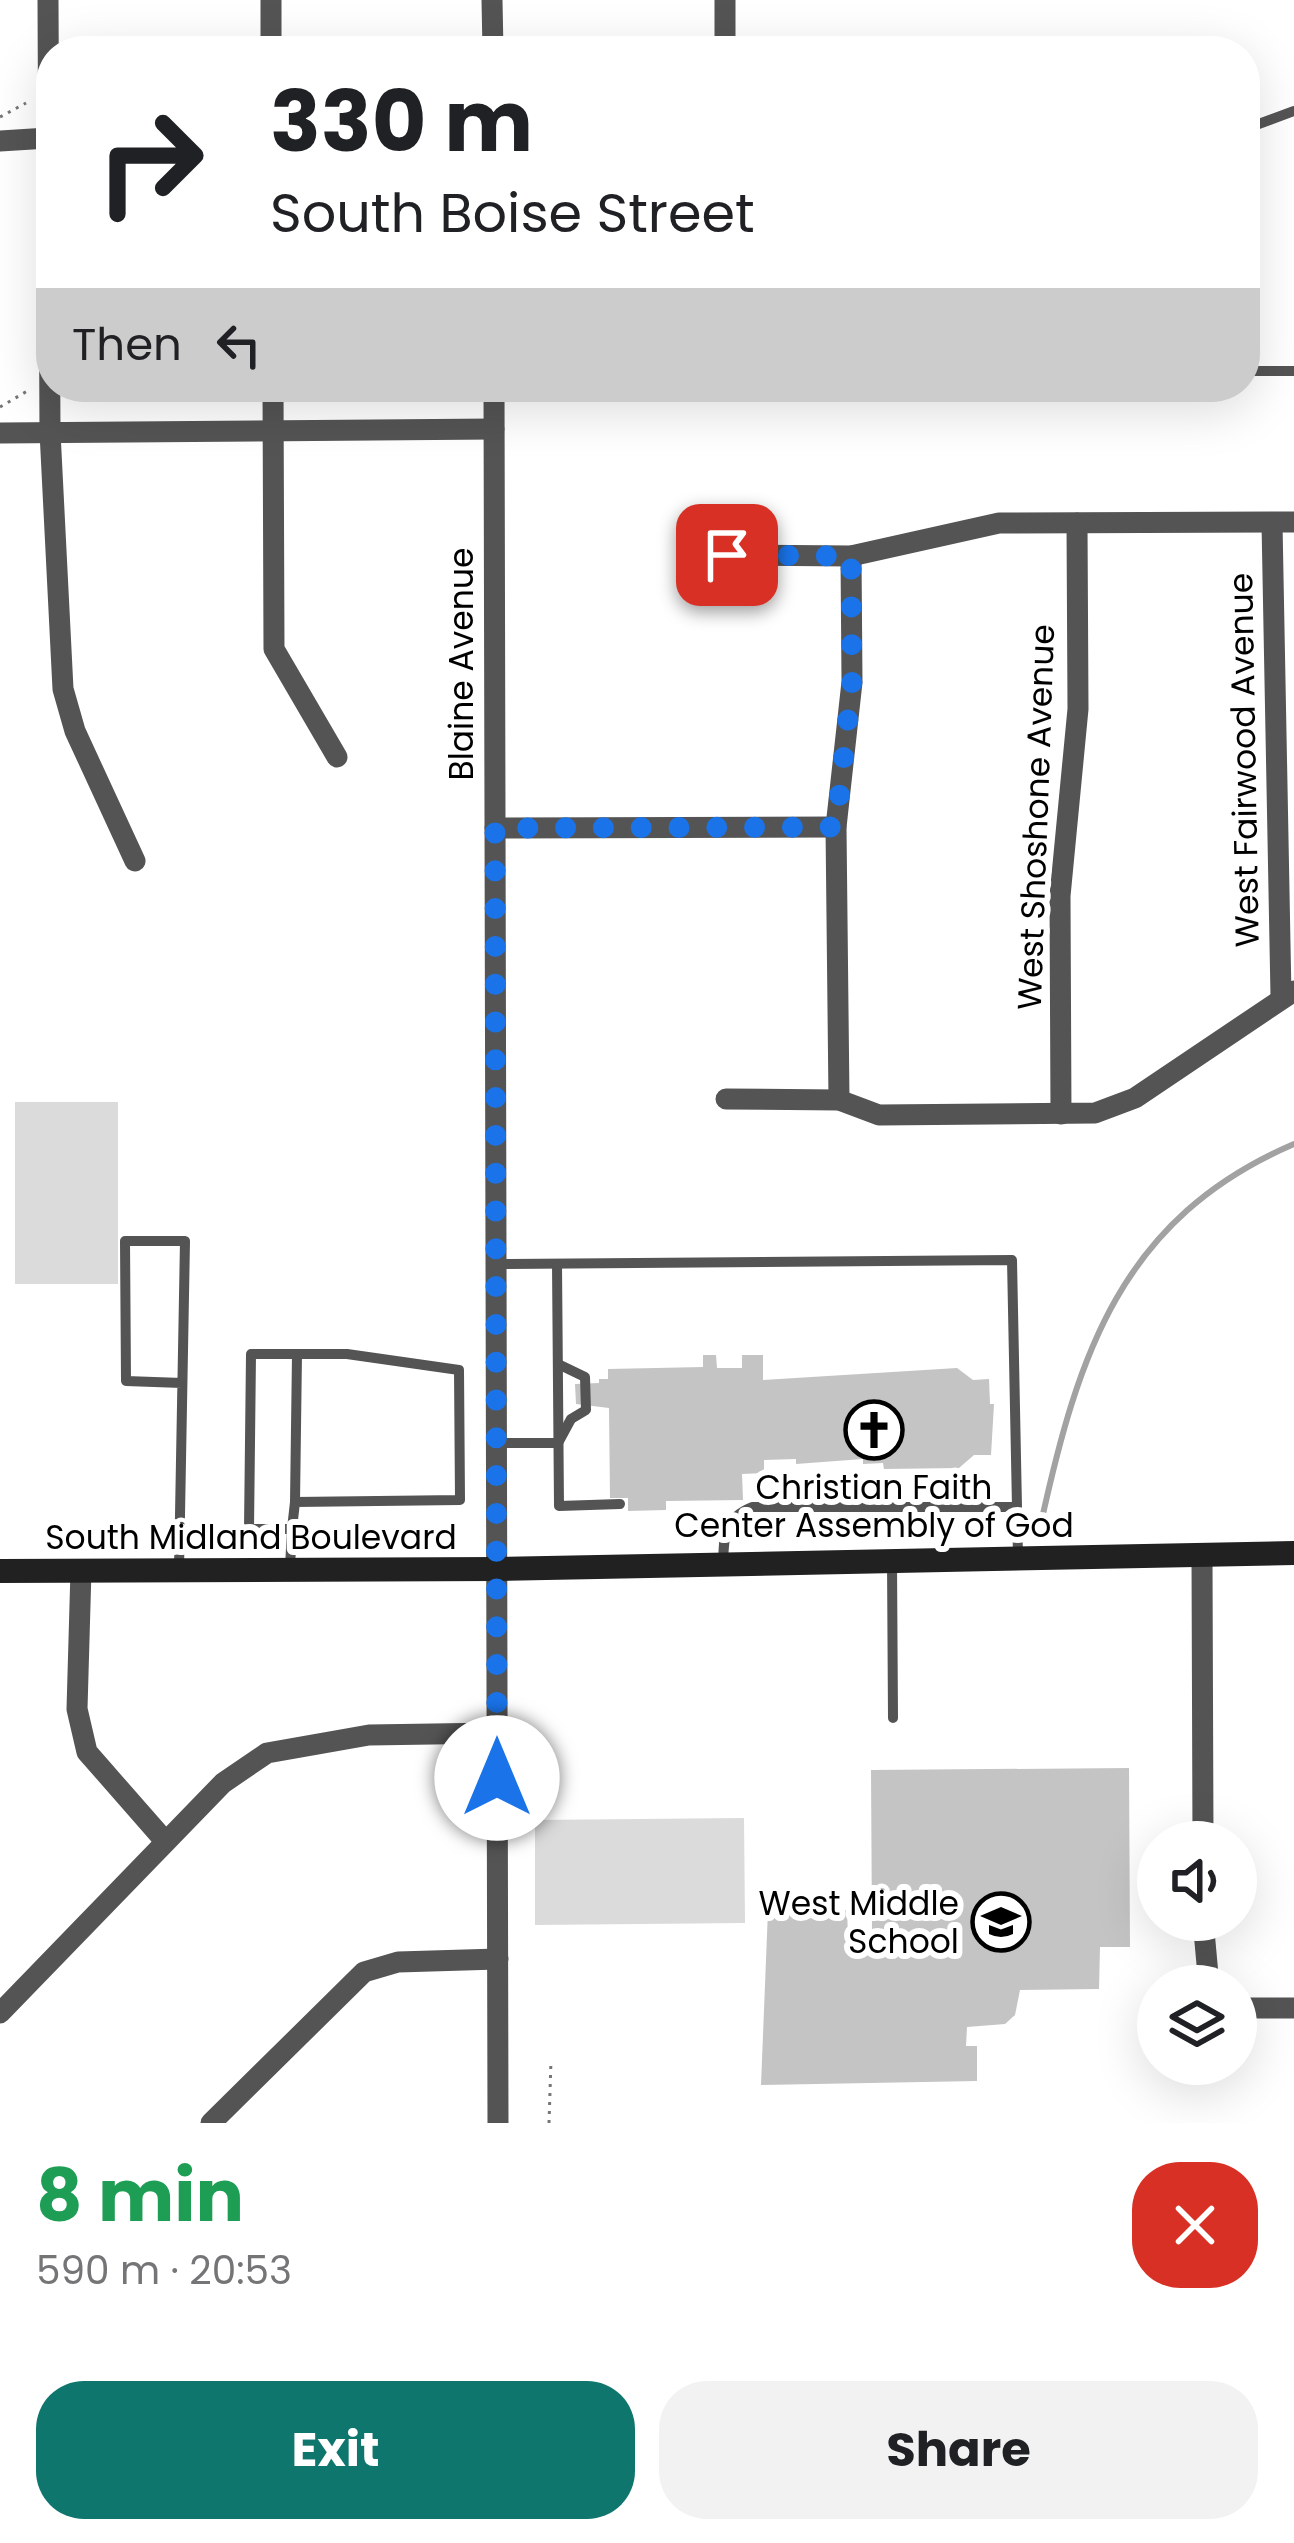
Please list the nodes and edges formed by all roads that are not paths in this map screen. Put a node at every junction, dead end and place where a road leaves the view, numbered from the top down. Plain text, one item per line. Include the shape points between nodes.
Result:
1 (48, 0) edge
2 (271, 0) edge
3 (493, 0) edge
4 (724, 0) edge
5 (48, 36) edge
6 (271, 36) edge
7 (493, 36) edge
8 (725, 36) edge
9 (1294, 111) edge
10 (1260, 123) edge
11 (36, 139) edge
12 (0, 141) edge
13 (1260, 371) edge
14 (1294, 371) edge
15 (50, 402) edge
16 (273, 402) edge
17 (494, 402) edge
18 (274, 429) junction
19 (494, 429) junction
20 (50, 432) junction
21 (0, 433) edge
22 (1283, 522) edge
23 (1077, 523) junction
24 (727, 555) dead end
25 (851, 556) junction
26 (337, 757) dead end
27 (836, 827) junction
28 (495, 828) junction
29 (135, 861) dead end
30 (1287, 994) edge
31 (726, 1100) dead end
32 (838, 1100) junction
33 (1061, 1114) junction
34 (496, 1264) junction
35 (557, 1264) junction
36 (297, 1354) junction
37 (558, 1364) junction
38 (182, 1383) junction
39 (496, 1443) junction
40 (558, 1443) junction
41 (295, 1502) junction
42 (620, 1504) dead end
43 (1016, 1507) junction
44 (292, 1528) junction
45 (1294, 1553) edge
46 (1202, 1557) junction
47 (1018, 1560) junction
48 (892, 1562) junction
49 (723, 1565) junction
50 (497, 1569) junction
51 (81, 1570) junction
52 (179, 1570) junction
53 (290, 1570) junction
54 (0, 1571) edge
55 (893, 1718) dead end
56 (497, 1733) junction
57 (1202, 1821) edge
58 (165, 1841) junction
59 (498, 1958) junction
60 (2, 2007) edge
61 (1257, 2008) edge
62 (1294, 2008) edge
63 (211, 2123) edge
64 (498, 2123) edge

1 - 5 street
2 - 6 street
3 - 7 street
4 - 8 street
9 - 10 lane
11 - 12 street
13 - 14 lane
15 - 20 street
16 - 18 street
17 - 19 street, Blaine Avenue
18 - 19 street
18 - 20 street
18 - 26 street via 274,649
19 - 28 street, Blaine Avenue
20 - 21 street
20 - 29 street via 63,689
22 - 23 street
22 - 30 street, West Fairwood Avenue
23 - 25 street via 999,524
23 - 33 street, West Shoshone Avenue via 1078,709 1060,896
24 - 25 street
25 - 27 street via 852,682
27 - 28 street
27 - 32 street
28 - 34 street, Blaine Avenue
30 - 33 street via 1136,1098 1095,1113
31 - 32 street
32 - 33 street via 879,1115
34 - 35 lane
34 - 39 street, Blaine Avenue
35 - 37 lane
35 - 43 lane via 1012,1260
36 - 41 lane
36 - 41 lane via 459,1370 460,1500
36 - 44 lane via 251,1354 249,1529
37 - 40 lane
37 - 40 lane via 585,1377 586,1410
38 - 38 lane via 184,1240 125,1241 126,1381
38 - 52 lane
39 - 40 lane
39 - 50 street, Blaine Avenue
40 - 42 lane via 559,1505
41 - 44 lane
43 - 47 lane
43 - 49 lane via 752,1507 726,1526
44 - 53 lane
45 - 46 main road, South Midland Boulevard
46 - 47 main road, South Midland Boulevard
46 - 57 street
47 - 48 main road, South Midland Boulevard
48 - 49 main road, South Midland Boulevard
48 - 55 lane
49 - 50 main road, South Midland Boulevard
50 - 53 main road, South Midland Boulevard
50 - 56 street, Blaine Avenue
51 - 52 main road, South Midland Boulevard
51 - 54 main road, South Midland Boulevard
51 - 58 street via 77,1709 87,1752
52 - 53 main road, South Midland Boulevard
56 - 58 street via 369,1735 266,1753
56 - 59 street, Blaine Avenue
58 - 60 street
59 - 63 street via 398,1962 364,1972
59 - 64 street, Blaine Avenue
61 - 62 street

